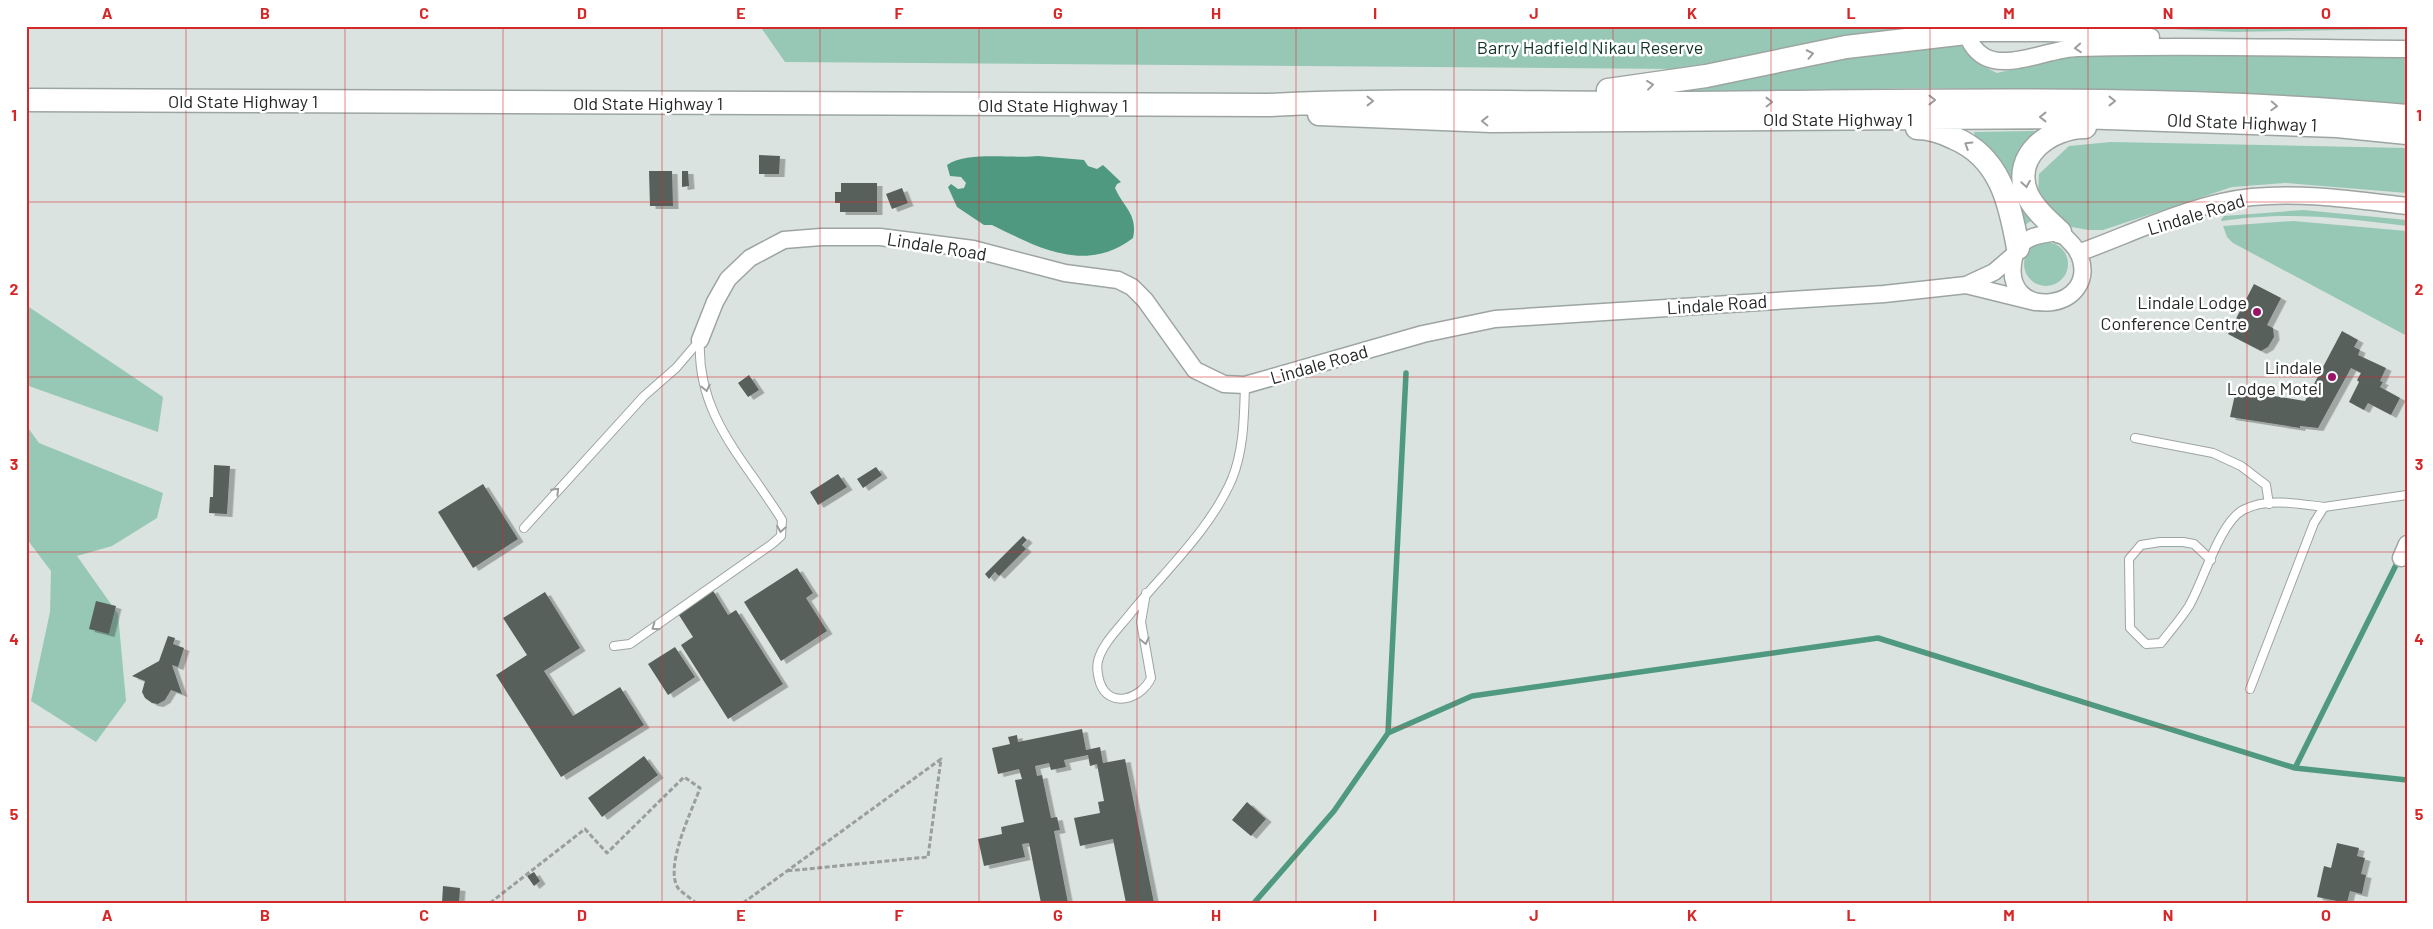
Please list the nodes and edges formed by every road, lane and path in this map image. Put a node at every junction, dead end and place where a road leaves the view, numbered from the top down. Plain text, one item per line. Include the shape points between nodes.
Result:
1 (1966, 30) edge
2 (2407, 38) edge
3 (2407, 49) edge
4 (26, 100) edge
5 (1498, 101) junction
6 (1269, 105) junction
7 (2407, 116) edge
8 (1534, 121) junction
9 (2371, 129) junction
10 (2407, 133) edge
11 (2407, 206) edge
12 (2060, 232) junction
13 (2016, 251) junction
14 (2078, 253) junction
15 (1966, 285) junction
16 (2035, 302) junction
17 (700, 340) junction
18 (1245, 386) junction
19 (2135, 438) dead end
20 (2407, 496) edge
21 (2269, 504) junction
22 (2324, 507) junction
23 (524, 528) dead end
24 (2211, 560) junction
25 (1146, 593) junction
26 (614, 646) dead end
27 (2250, 689) dead end
28 (786, 871) junction
29 (490, 903) edge
30 (696, 903) edge
31 (743, 903) edge

1 - 2 street via 2186,39
3 -> 1 street via 2075,48 2010,62 1985,57 1972,44
5 -> 1 main road via 1660,84 1846,47
4 - 6 main road, Old State Highway 1
6 -> 5 main road, Old State Highway 1 via 1351,101
5 -> 7 main road, Old State Highway 1 via 2194,101
8 -> 6 main road, Old State Highway 1 via 1358,117 1313,114
9 -> 8 main road, Old State Highway 1 via 2214,120 2078,117
13 -> 8 main road via 2008,200 1993,168 1969,144 1926,128 1597,126
9 - 10 main road, Old State Highway 1
9 -> 12 main road via 2301,133 2079,127 2059,131 2045,138 2031,152 2025,165 2024,180 2027,194 2039,212
11 - 14 street, Lindale Road via 2306,196 2250,197 2170,218
12 - 13 street via 2035,236
12 - 14 street
13 - 15 street via 1994,272
13 - 16 street via 2011,268 2014,282 2022,295
14 - 16 street via 2082,271 2078,286 2066,299 2050,304
15 - 16 street, Lindale Road
15 - 18 street, Lindale Road via 1884,294 1495,319 1423,334
17 - 18 street, Lindale Road via 728,279 750,258 784,240 880,237 973,249 1047,270 1118,280 1132,287 1145,300 1195,370 1224,384
23 -> 17 lane via 644,396 676,368
17 -> 26 lane via 700,360 714,416 782,520 782,532 758,554 630,644
18 - 25 lane via 1242,437 1232,478 1209,519
19 - 21 lane via 2213,453 2241,466 2266,485
20 - 22 lane
21 - 22 lane
21 - 24 lane via 2244,509 2230,520
22 - 27 lane via 2314,523
24 - 24 lane via 2189,607 2161,643 2146,644 2130,628 2129,559 2141,546 2175,542 2194,544
25 -> 25 lane via 1141,622 1152,678 1138,694 1117,699 1106,694 1101,686 1098,661 1116,631
28 - 28 path via 832,838 941,759 928,857
28 - 31 path
29 - 30 path via 585,829 607,853 684,777 700,788 673,871 678,888

